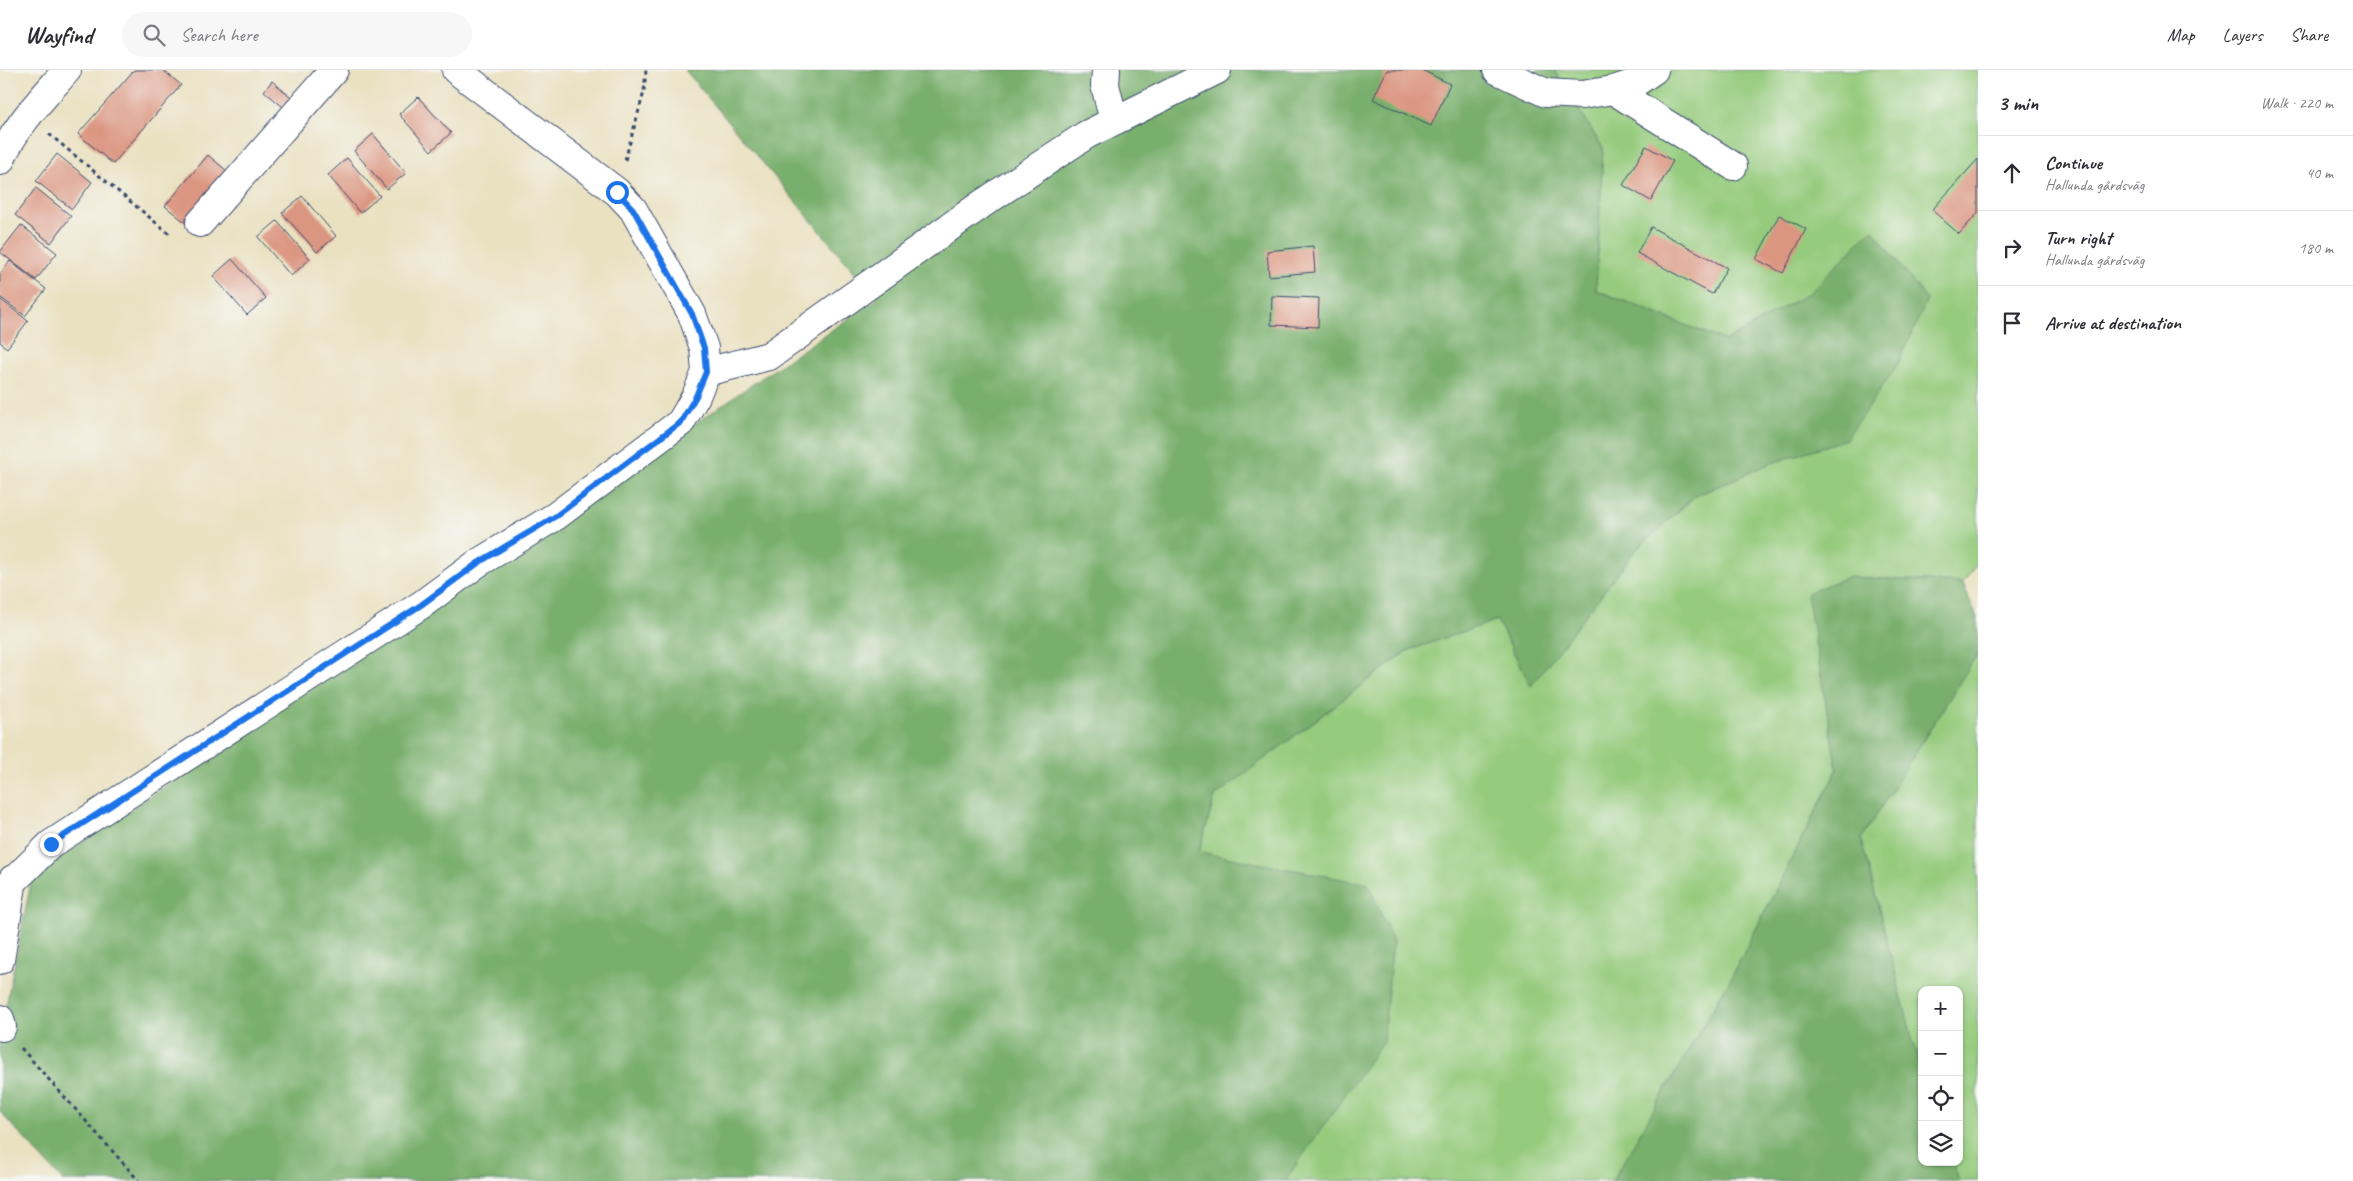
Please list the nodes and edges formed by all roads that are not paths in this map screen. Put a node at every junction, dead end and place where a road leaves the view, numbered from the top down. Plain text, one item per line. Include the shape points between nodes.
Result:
1 (67, 70) edge
2 (334, 70) edge
3 (456, 70) edge
4 (1106, 70) edge
5 (1217, 70) edge
6 (1497, 70) edge
7 (1654, 70) edge
8 (1613, 90) junction
9 (1114, 121) junction
10 (0, 161) edge
11 (1733, 166) dead end
12 (200, 223) road end
13 (706, 372) junction
14 (6, 887) edge
15 (0, 960) edge

1 - 10 street via 27,116
2 - 12 street
3 - 13 street via 617,192 633,209 692,314 704,348
4 - 9 street via 1105,85
5 - 9 street
6 - 8 street via 1546,94 1582,96
7 - 8 street via 1635,83
8 - 11 street
9 - 13 street via 1086,135 982,204 769,356
13 - 14 street via 681,422 556,516 478,563 421,605 51,844
14 - 15 street

